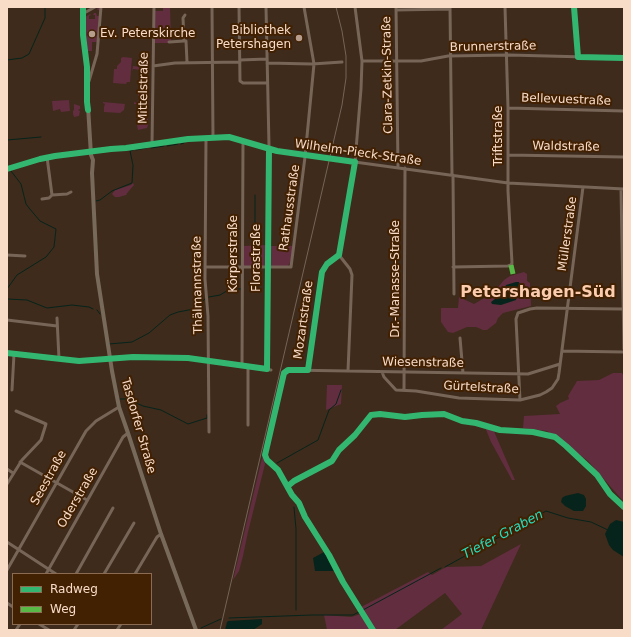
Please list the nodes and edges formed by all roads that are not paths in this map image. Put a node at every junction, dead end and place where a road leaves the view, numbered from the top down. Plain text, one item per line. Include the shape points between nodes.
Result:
1 (83, 7) edge
2 (95, 7) edge
3 (100, 7) edge
4 (154, 7) edge
5 (212, 7) edge
6 (239, 7) edge
7 (266, 7) edge
8 (304, 7) edge
9 (355, 7) edge
10 (504, 7) edge
11 (574, 7) edge
12 (396, 8) edge
13 (450, 8) edge
14 (86, 12) dead end
15 (185, 15) dead end
16 (184, 41) junction
17 (169, 42) dead end
18 (506, 55) junction
19 (450, 56) junction
20 (578, 57) junction
21 (624, 58) edge
22 (240, 61) junction
23 (267, 61) junction
24 (397, 61) junction
25 (187, 62) junction
26 (213, 62) junction
27 (342, 62) dead end
28 (362, 62) junction
29 (314, 64) junction
30 (153, 66) junction
31 (87, 67) junction
32 (93, 68) junction
33 (87, 82) junction
34 (268, 83) junction
35 (508, 108) junction
36 (624, 111) edge
37 (206, 138) junction
38 (212, 138) junction
39 (243, 141) junction
40 (152, 144) junction
41 (269, 149) junction
42 (91, 153) junction
43 (306, 155) junction
44 (508, 155) junction
45 (47, 157) junction
46 (624, 157) edge
47 (355, 162) junction
48 (398, 168) junction
49 (404, 168) junction
50 (7, 169) edge
51 (452, 175) junction
52 (508, 183) junction
53 (583, 187) junction
54 (623, 189) edge
55 (71, 192) dead end
56 (52, 195) junction
57 (42, 199) dead end
58 (7, 255) edge
59 (339, 255) junction
60 (25, 256) dead end
61 (205, 267) junction
62 (242, 267) junction
63 (453, 267) junction
64 (268, 268) junction
65 (454, 294) dead end
66 (567, 308) junction
67 (623, 309) edge
68 (57, 318) dead end
69 (7, 320) edge
70 (57, 326) junction
71 (460, 338) dead end
72 (562, 351) junction
73 (624, 351) edge
74 (7, 353) edge
75 (14, 354) junction
76 (109, 358) junction
77 (59, 359) junction
78 (209, 361) junction
79 (560, 364) junction
80 (242, 366) junction
81 (248, 367) junction
82 (267, 369) junction
83 (271, 370) dead end
84 (308, 370) junction
85 (348, 371) junction
86 (285, 372) dead end
87 (382, 372) junction
88 (405, 372) junction
89 (463, 373) junction
90 (518, 374) junction
91 (558, 379) joint
92 (12, 390) dead end
93 (404, 390) junction
94 (520, 400) junction
95 (119, 407) junction
96 (16, 411) dead end
97 (248, 425) dead end
98 (209, 432) dead end
99 (128, 433) junction
100 (20, 462) junction
101 (7, 469) edge
102 (13, 473) junction
103 (56, 483) junction
104 (7, 484) edge
105 (87, 500) junction
106 (114, 508) dead end
107 (134, 523) dead end
108 (161, 534) junction
109 (7, 542) edge
110 (18, 550) junction
111 (48, 569) junction
112 (7, 570) edge
113 (46, 573) edge
114 (54, 573) edge
115 (77, 573) edge
116 (105, 573) edge
117 (136, 573) edge
118 (196, 630) edge

1 - 31 main road, Tasdorfer Straße
2 - 14 street
3 - 32 street
4 - 30 street, Mittelstraße
5 - 26 street
6 - 22 street
7 - 23 street, Florastraße
8 - 29 street, Rathausstraße
9 - 28 street
10 - 18 street, Triftstraße
11 - 20 street
12 - 13 street
12 - 24 street, Clara-Zetkin-Straße
13 - 19 street
15 - 16 street
16 - 17 street
16 - 25 street
18 - 19 street, Brunnerstraße
18 - 20 street, Brunnerstraße
18 - 35 street, Triftstraße
19 - 24 street, Brunnerstraße via 421,61
19 - 51 street
20 - 21 street, Brunnerstraße
22 - 23 street
22 - 26 street
22 - 34 street via 241,83
23 - 29 street
23 - 34 street, Florastraße
24 - 28 street, Brunnerstraße
24 - 48 street, Clara-Zetkin-Straße
25 - 26 street
25 - 30 street
26 - 38 street
27 - 29 street
28 - 47 street
29 - 43 street, Rathausstraße
30 - 40 street, Mittelstraße
31 - 32 street
31 - 33 main road, Tasdorfer Straße
32 - 33 street
33 - 42 main road, Tasdorfer Straße
34 - 41 street, Florastraße
35 - 36 street, Bellevuestraße
35 - 44 street, Triftstraße
37 - 38 street, Wilhelm-Pieck-Straße
37 - 40 street, Wilhelm-Pieck-Straße
37 - 61 street, Thälmannstraße
38 - 39 street, Wilhelm-Pieck-Straße via 229,137
39 - 41 street, Wilhelm-Pieck-Straße
39 - 62 street, Körperstraße
40 - 42 street, Wilhelm-Pieck-Straße
41 - 43 street, Wilhelm-Pieck-Straße
41 - 64 street, Florastraße
42 - 45 street, Wilhelm-Pieck-Straße
42 - 76 main road, Tasdorfer Straße via 97,274
43 - 47 street, Wilhelm-Pieck-Straße
43 - 64 street, Rathausstraße via 291,267
44 - 46 street, Waldstraße
44 - 52 street, Triftstraße
45 - 50 street, Wilhelm-Pieck-Straße
45 - 56 street
47 - 48 street, Wilhelm-Pieck-Straße
47 - 59 street
48 - 49 street, Wilhelm-Pieck-Straße
49 - 51 street, Wilhelm-Pieck-Straße
49 - 88 street, Dr.-Manasse-Straße
51 - 52 street, Wilhelm-Pieck-Straße
51 - 63 street
52 - 53 street, Wilhelm-Pieck-Straße
52 - 63 street, Triftstraße via 511,265
53 - 54 street, Wilhelm-Pieck-Straße
53 - 66 street, Müllerstraße
54 - 67 street
55 - 56 street
56 - 57 street
58 - 60 street
59 - 84 street, Mozartstraße via 327,264 322,272
59 - 85 street via 352,275
61 - 62 street
61 - 78 street, Thälmannstraße
62 - 64 street
62 - 80 street, Körperstraße
63 - 65 street
64 - 82 street, Florastraße
66 - 67 street
66 - 72 street, Müllerstraße
66 - 90 street via 533,308 518,313
67 - 73 street
68 - 70 street
69 - 70 street
70 - 77 street
71 - 89 street
72 - 73 street
72 - 79 street, Müllerstraße
74 - 75 street
75 - 77 street
75 - 92 street
76 - 77 street
76 - 78 street via 170,357
76 - 95 main road, Tasdorfer Straße
78 - 80 street
78 - 98 street, Thälmannstraße
79 - 90 street, Wiesenstraße via 533,373
79 - 91 street, Müllerstraße
80 - 81 street
81 - 82 street
81 - 97 street
82 - 83 street
84 - 85 street, Wiesenstraße
84 - 86 street, Wiesenstraße
85 - 87 street, Wiesenstraße
87 - 88 street, Wiesenstraße
87 - 93 street, Gürtelstraße via 395,389
88 - 89 street, Wiesenstraße
88 - 93 street, Dr.-Manasse-Straße
89 - 90 street, Wiesenstraße
90 - 94 street
91 - 94 street, Gürtelstraße via 546,392
93 - 94 street, Gürtelstraße via 459,398
95 - 99 main road, Tasdorfer Straße
95 - 103 street, Seestraße via 86,431
96 - 100 street via 46,424 41,440
99 - 105 street, Oderstraße via 123,437
99 - 108 main road, Tasdorfer Straße
100 - 102 street
100 - 103 street
101 - 102 street
102 - 104 street
103 - 105 street
103 - 110 street, Seestraße
105 - 111 street, Oderstraße
106 - 115 street
107 - 116 street
108 - 117 street
108 - 118 main road, Tasdorfer Straße
109 - 110 street
110 - 111 street
110 - 112 street, Seestraße
111 - 113 street, Oderstraße
111 - 114 street

